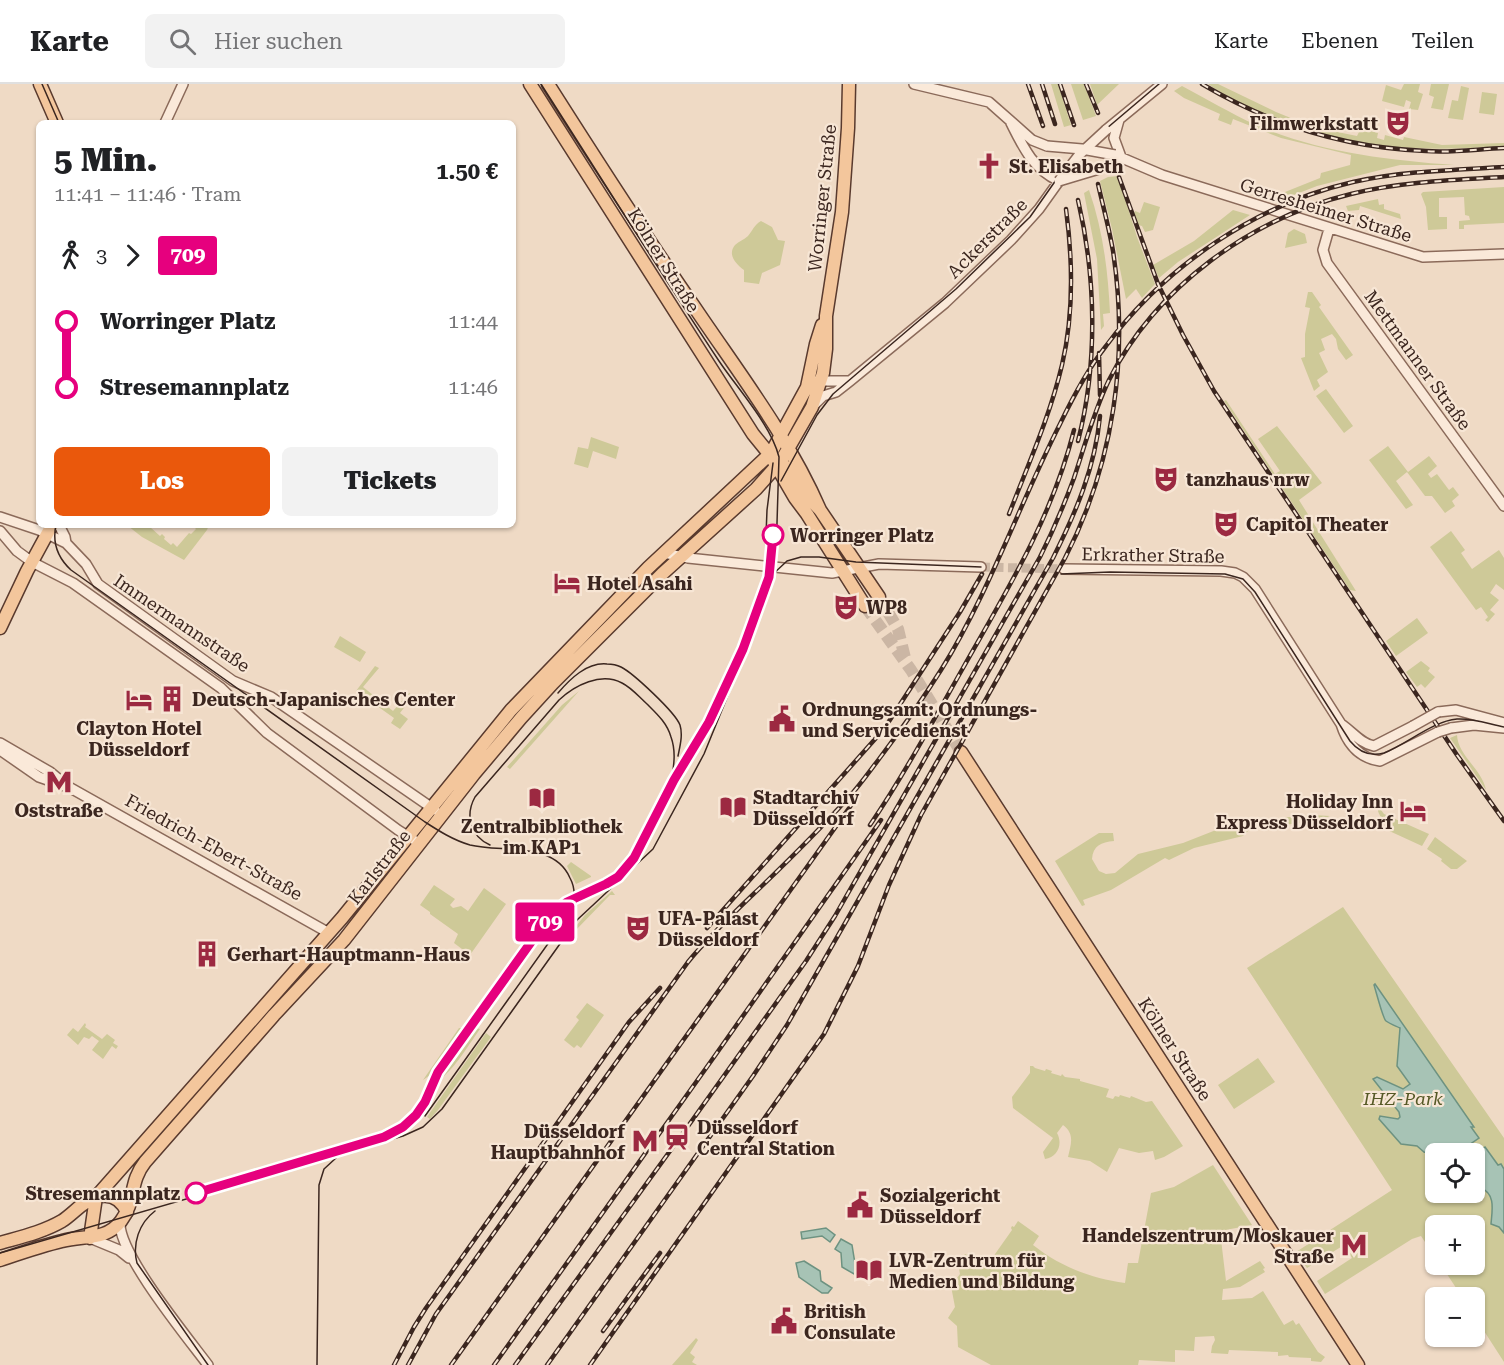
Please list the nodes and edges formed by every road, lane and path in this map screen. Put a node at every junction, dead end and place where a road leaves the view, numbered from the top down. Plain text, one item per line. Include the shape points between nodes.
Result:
1 (40, 84) edge
2 (183, 84) edge
3 (530, 84) edge
4 (548, 84) edge
5 (849, 84) edge
6 (914, 84) edge
7 (1161, 85) edge
8 (1120, 118) junction
9 (56, 120) edge
10 (166, 120) edge
11 (1011, 123) junction
12 (1033, 145) junction
13 (1085, 149) junction
14 (1118, 159) junction
15 (1033, 162) junction
16 (1059, 181) junction
17 (1329, 229) junction
18 (1504, 254) edge
19 (826, 316) junction
20 (822, 380) junction
21 (850, 381) junction
22 (807, 387) junction
23 (812, 407) junction
24 (782, 435) junction
25 (789, 449) junction
26 (770, 454) junction
27 (779, 464) junction
28 (1504, 506) edge
29 (820, 510) junction
30 (0, 517) edge
31 (36, 526) edge
32 (60, 528) edge
33 (49, 529) edge
34 (0, 531) edge
35 (66, 543) junction
36 (663, 553) junction
37 (680, 557) junction
38 (32, 562) junction
39 (981, 567) tunnel mouth
40 (860, 568) junction
41 (1064, 570) tunnel mouth
42 (844, 571) junction
43 (879, 597) tunnel mouth
44 (865, 606) tunnel mouth
45 (0, 628) edge
46 (1504, 723) edge
47 (1341, 724) junction
48 (1504, 728) edge
49 (0, 742) edge
50 (0, 750) edge
51 (961, 752) tunnel mouth
52 (67, 786) junction
53 (431, 807) junction
54 (442, 815) junction
55 (408, 836) junction
56 (421, 844) junction
57 (329, 933) junction
58 (344, 940) junction
59 (96, 1197) junction
60 (123, 1218) junction
61 (90, 1238) junction
62 (0, 1243) edge
63 (0, 1260) edge
64 (135, 1264) junction
65 (208, 1365) edge
66 (1358, 1365) edge

1 - 9 main road
2 - 10 street
3 - 26 main road, Kölner Straße via 753,434
4 - 24 main road, Kölner Straße via 609,181
5 - 19 main road, Worringer Straße via 842,212
6 - 11 street, Gerresheimer Straße via 990,102
7 - 8 street, Ackerstraße
8 - 13 street, Ackerstraße, bridge
8 - 14 street via 1114,138
11 - 12 street, Gerresheimer Straße
11 - 15 street, Gerresheimer Straße
12 - 13 street, Gerresheimer Straße, bridge
12 - 15 street
13 - 14 street, Gerresheimer Straße, bridge
13 - 16 street, Ackerstraße, bridge
14 - 16 street, Gerresheimer Straße, bridge
14 - 17 street, Gerresheimer Straße
15 - 16 street, Gerresheimer Straße
16 - 21 street, Ackerstraße via 1028,223 945,303
17 - 18 street, Gerresheimer Straße via 1423,257
17 - 28 street, Mettmanner Straße via 1323,250 1327,263
19 - 20 main road, Worringer Straße
19 - 22 main road, Worringer Straße
20 - 21 street
20 - 22 street
20 - 23 main road, Worringer Straße
21 - 23 street, Ackerstraße
22 - 24 main road, Worringer Straße
23 - 25 main road, Worringer Straße
24 - 25 main road, Kölner Straße
24 - 26 main road, Worringer Straße
25 - 27 main road, Worringer Straße
25 - 29 main road
26 - 27 main road
26 - 36 main road
27 - 29 main road via 791,472
27 - 37 main road
27 - 42 main road via 795,498
29 - 40 main road
30 - 31 street, Immermannstraße
32 - 35 street
33 - 35 street, Immermannstraße
33 - 38 main road
34 - 38 street, Immermannstraße
35 - 53 street, Immermannstraße via 98,584 233,681 271,697
36 - 37 street
36 - 53 main road, Karlstraße via 511,710
37 - 42 street via 819,572
37 - 54 main road, Karlstraße via 537,701
38 - 45 main road
38 - 55 street, Immermannstraße via 73,583 221,688 267,733
39 - 40 street via 879,564
40 - 42 street
40 - 43 main road
41 - 47 street, Erkrather Straße via 1225,572 1243,577 1255,589
42 - 44 main road
46 - 47 street, Erkrather Straße, bridge via 1456,710 1438,712 1374,746
47 - 48 street, Erkrather Straße, bridge via 1353,748 1376,761 1449,726
49 - 52 street, Friedrich-Ebert-Straße
50 - 52 street, Friedrich-Ebert-Straße via 39,777
51 - 66 main road, Kölner Straße
52 - 57 street, Friedrich-Ebert-Straße
53 - 54 street, Immermannstraße
53 - 55 main road, Karlstraße
54 - 56 main road, Karlstraße
55 - 56 street, Immermannstraße
55 - 57 main road, Karlstraße
56 - 58 main road, Karlstraße
57 - 58 main road, Friedrich-Ebert-Straße
57 - 59 main road, Karlstraße
58 - 60 main road, Karlstraße via 137,1172 132,1200
59 - 60 main road via 122,1202
59 - 61 main road
59 - 62 main road via 61,1221
60 - 61 main road via 106,1233
60 - 64 street via 123,1239
61 - 63 main road via 61,1241
61 - 64 street via 113,1247
64 - 65 street

